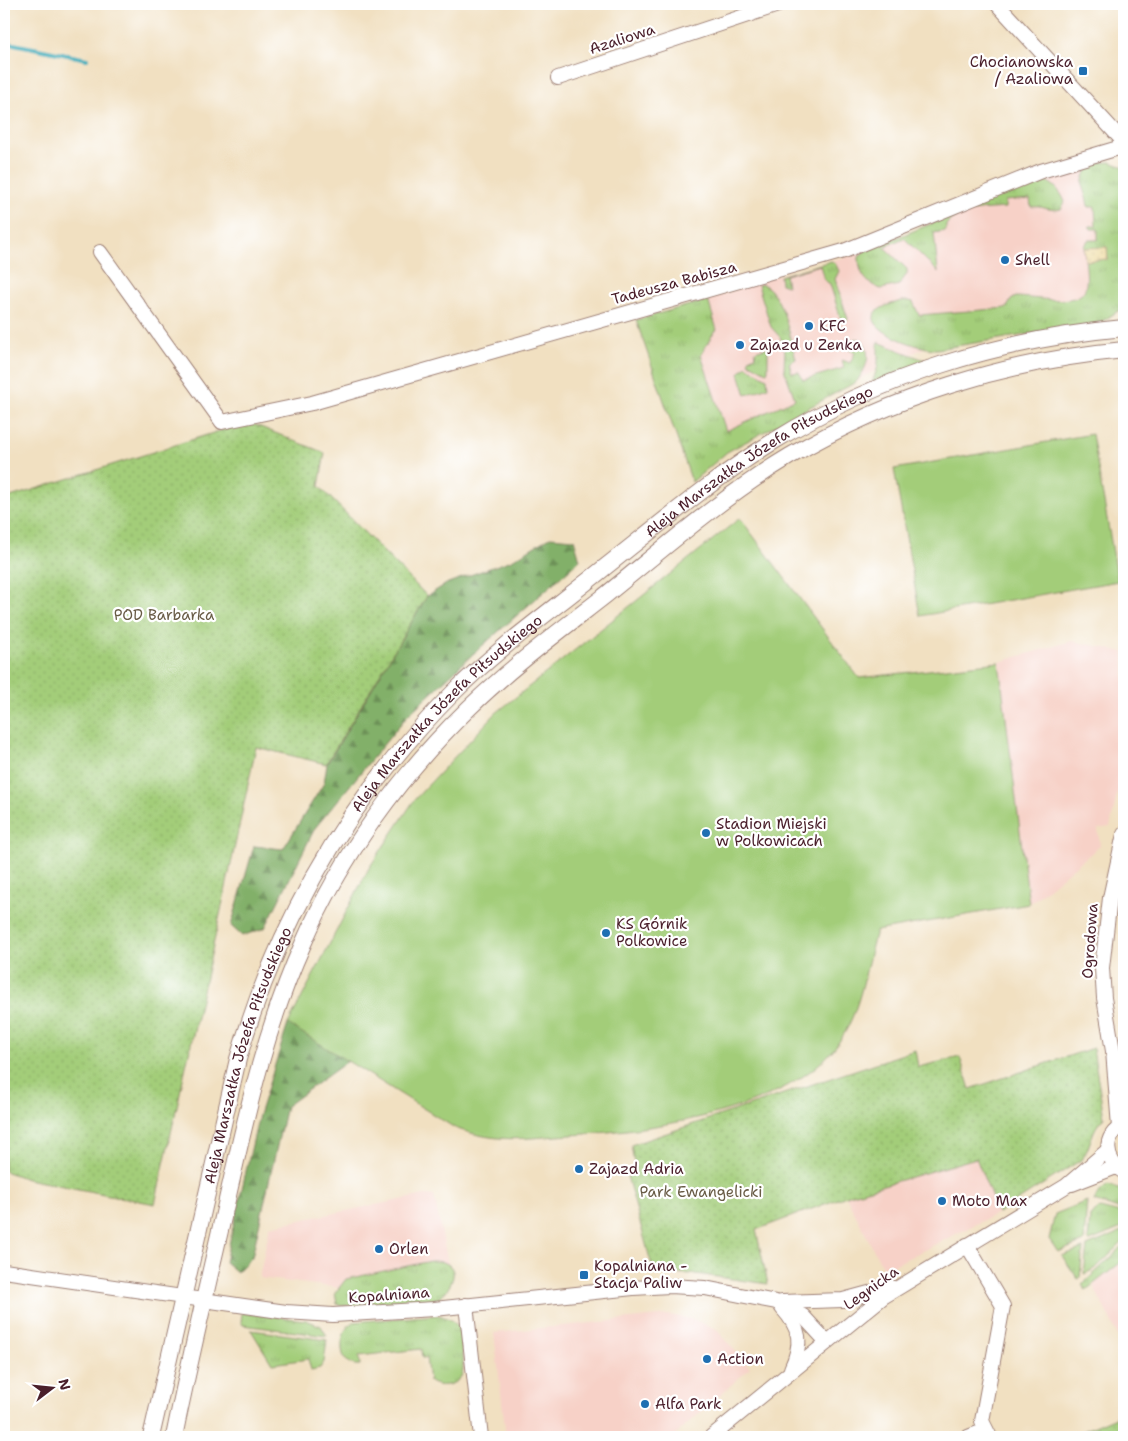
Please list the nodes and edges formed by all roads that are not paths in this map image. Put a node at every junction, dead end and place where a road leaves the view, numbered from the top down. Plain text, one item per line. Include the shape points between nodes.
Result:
1 (781, 4) edge
2 (997, 4) edge
3 (558, 78) dead end
4 (1124, 143) edge
5 (100, 252) dead end
6 (1124, 317) edge
7 (1117, 329) edge
8 (1124, 350) edge
9 (1124, 834) edge
10 (1113, 1052) junction
11 (1124, 1082) edge
12 (1122, 1126) edge
13 (1108, 1150) junction
14 (1120, 1170) edge
15 (1066, 1186) junction
16 (967, 1245) junction
17 (4, 1271) edge
18 (904, 1283) junction
19 (183, 1297) junction
20 (204, 1300) junction
21 (776, 1302) junction
22 (466, 1305) junction
23 (827, 1342) junction
24 (789, 1373) junction
25 (988, 1433) edge
26 (151, 1437) edge
27 (174, 1437) edge
28 (481, 1437) edge
29 (711, 1437) edge
30 (968, 1437) edge

1 - 3 street, Azaliowa
2 - 4 street
4 - 5 street, Tadeusza Babisza via 1115,149 1041,171 826,257 312,403 222,422
6 - 7 street
7 - 19 main road, Aleja Marszałka Józefa Piłsudskiego via 1037,340 953,360 884,385 806,422 715,481 456,690 393,757 354,810 330,847 281,939 251,1014 241,1050
8 - 20 main road, Aleja Marszałka Józefa Piłsudskiego via 1052,359 976,376 884,410 786,458 727,498 518,664 469,708 412,768 372,822 325,899 303,943 274,1016 253,1086
9 - 10 street, Ogrodowa via 1110,898 1102,968
10 - 11 street, Ogrodowa
10 - 12 street, Ogrodowa
12 - 13 street via 1110,1137
13 - 14 street
13 - 15 street, Legnicka
14 - 15 street, Legnicka
15 - 16 street, Legnicka
16 - 18 street, Legnicka
16 - 25 street via 1003,1306 982,1420
17 - 19 street, Kopalniana
18 - 21 street via 843,1300
18 - 23 street, Legnicka
19 - 20 street, Kopalniana
19 - 26 main road, Aleja Marszałka Józefa Piłsudskiego
20 - 22 street, Kopalniana via 333,1315
20 - 27 main road, Aleja Marszałka Józefa Piłsudskiego
21 - 22 street, Kopalniana via 712,1289 670,1286
21 - 23 street, Kopalniana via 803,1316
21 - 24 street via 792,1318 799,1339 799,1350
22 - 28 street
23 - 24 street, Legnicka
24 - 29 street, Legnicka
25 - 30 street

